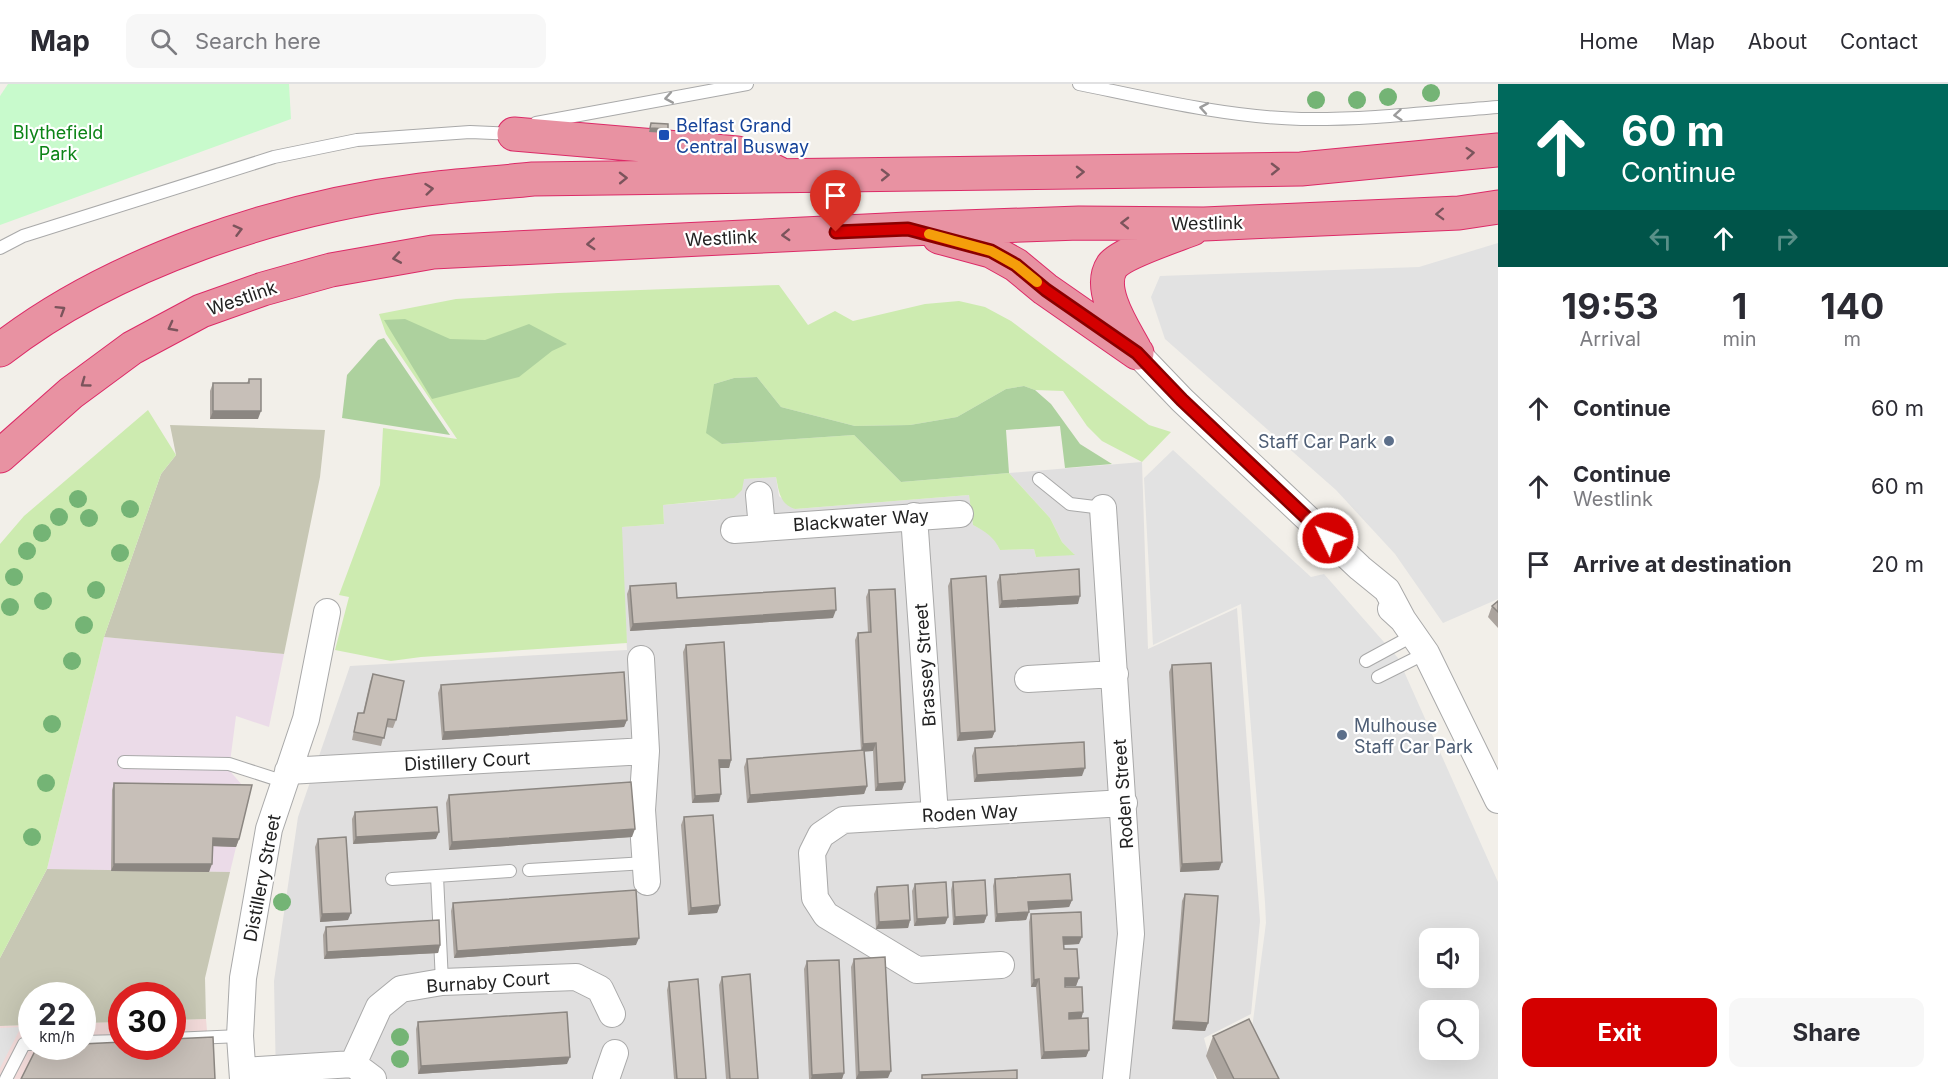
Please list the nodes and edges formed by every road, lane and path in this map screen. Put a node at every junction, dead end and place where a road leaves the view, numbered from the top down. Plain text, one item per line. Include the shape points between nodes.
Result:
1 (747, 84) edge
2 (1079, 84) edge
3 (1498, 107) edge
4 (514, 134) junction
5 (1498, 150) edge
6 (785, 176) junction
7 (1498, 207) edge
8 (1204, 224) junction
9 (908, 229) junction
10 (0, 248) edge
11 (0, 350) edge
12 (1137, 353) junction
13 (0, 456) edge
14 (1039, 479) dead end
15 (759, 495) dead end
16 (1102, 508) joint
17 (960, 514) dead end
18 (914, 516) junction
19 (762, 528) junction
20 (735, 530) dead end
21 (327, 612) dead end
22 (1414, 636) junction
23 (641, 659) dead end
24 (1366, 661) dead end
25 (1115, 674) junction
26 (1378, 677) dead end
27 (1028, 680) dead end
28 (646, 751) junction
29 (124, 762) dead end
30 (287, 776) junction
31 (1498, 800) edge
32 (1124, 803) junction
33 (935, 815) junction
34 (529, 870) dead end
35 (510, 871) dead end
36 (646, 873) joint
37 (437, 876) junction
38 (392, 879) dead end
39 (1001, 965) dead end
40 (442, 982) junction
41 (612, 1014) dead end
42 (240, 1036) junction
43 (186, 1038) edge
44 (615, 1053) dead end
45 (18, 1056) edge
46 (353, 1064) junction
47 (243, 1075) edge
48 (6, 1079) edge
49 (373, 1079) edge
50 (606, 1079) edge
51 (1116, 1079) edge

1 -> 4 lane via 528,125
3 -> 2 lane via 1379,116 1257,116
4 - 6 highway via 737,153
4 - 10 lane via 470,132 357,140 274,157 23,236
6 -> 5 highway via 1301,169
11 -> 6 highway via 80,298 148,265 227,233 320,208 418,190 533,179
7 -> 8 highway, Westlink via 1459,213
8 -> 9 highway, Westlink via 1079,223
8 - 12 highway via 1124,256 1112,266 1109,296
9 - 12 highway via 991,251
9 -> 13 highway, Westlink via 433,252 331,270 201,311 132,348 71,393
12 - 22 street via 1387,590
14 - 16 lane via 1070,504
15 - 19 street
16 - 25 street, Roden Street
17 - 18 street, Blackwater Way
18 - 19 street, Blackwater Way
18 - 33 street, Brassey Street
19 - 20 street, Blackwater Way
21 - 30 street, Distillery Street via 306,719
22 - 24 lane
22 - 26 lane
22 - 31 street
23 - 28 street
25 - 27 street
25 - 32 street, Roden Street
28 - 30 street, Distillery Court
28 - 36 street via 642,810
29 - 30 lane via 229,764
30 - 42 street, Distillery Street via 269,829 243,978
32 - 33 street, Roden Way
32 - 51 street, Roden Street via 1131,934
33 - 39 street, Roden Way via 843,820 821,835 812,853 814,898 826,915 917,970
34 - 36 lane
35 - 37 lane
37 - 38 lane
37 - 40 lane
40 - 41 street, Burnaby Court via 576,977 600,989
40 - 46 street, Burnaby Court via 401,990 379,1007
42 - 43 lane
42 - 47 street, Distillery Street
44 - 50 street
45 - 48 lane
46 - 47 street
46 - 49 street

